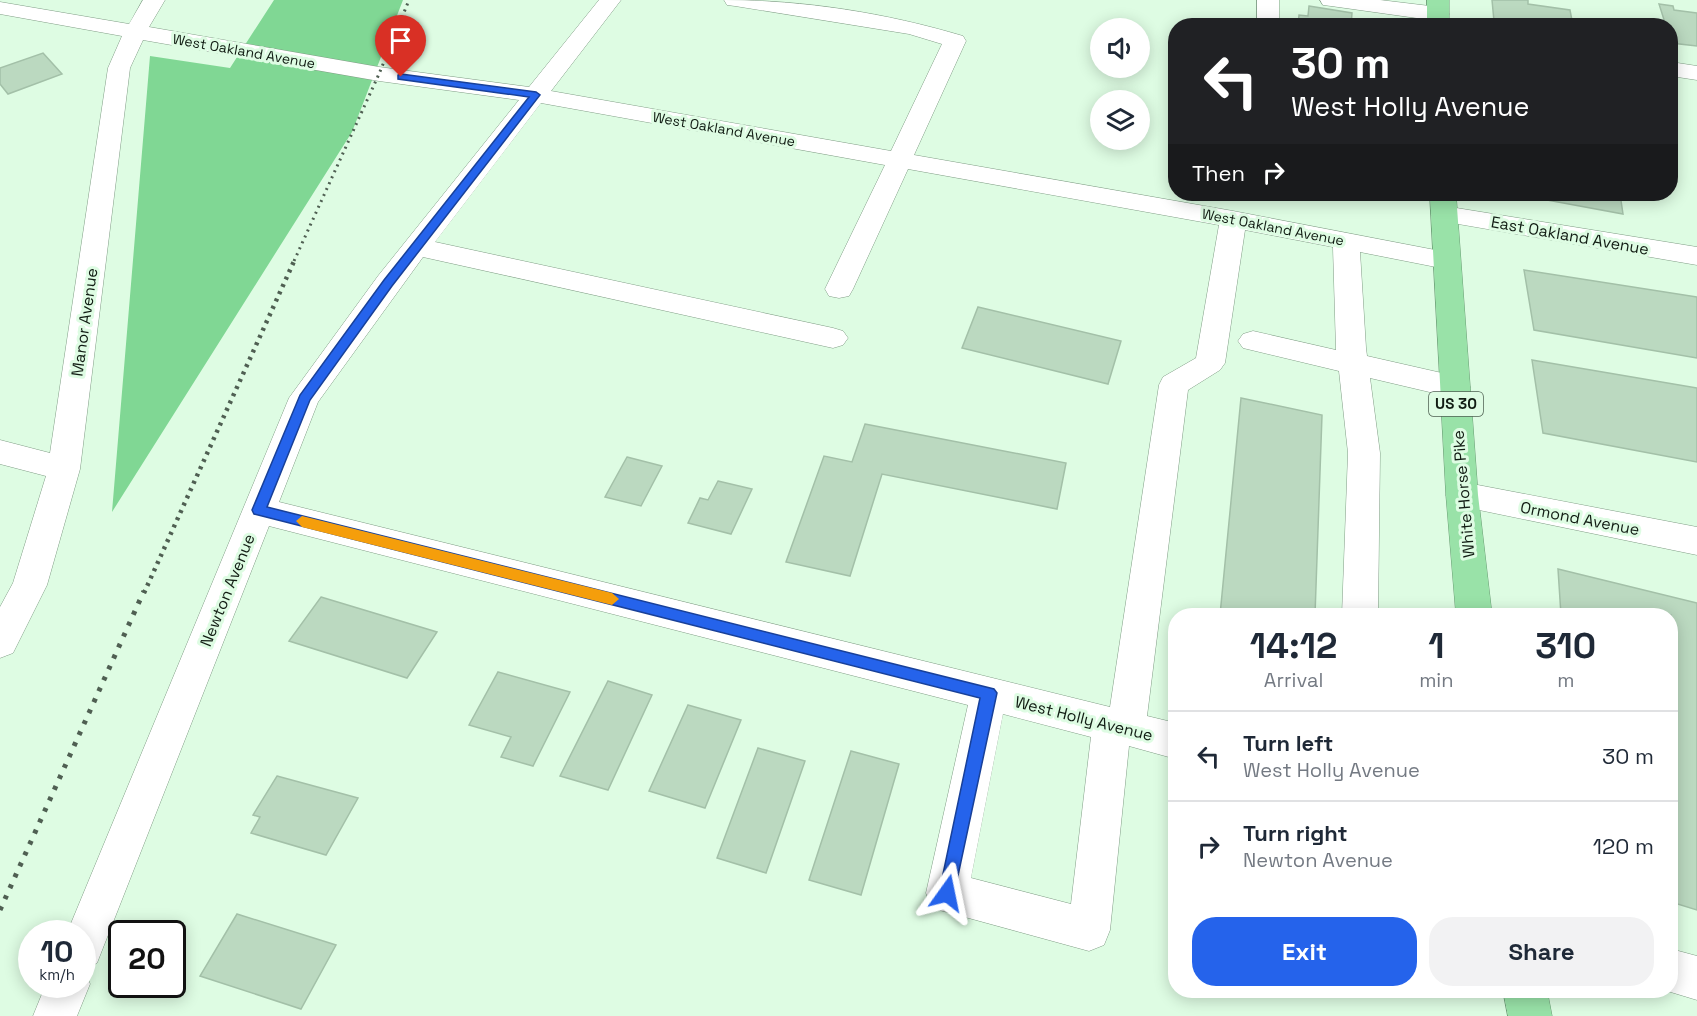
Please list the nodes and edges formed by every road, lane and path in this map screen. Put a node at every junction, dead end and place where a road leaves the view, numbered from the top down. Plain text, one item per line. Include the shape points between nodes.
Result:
1 (154, 0) edge
2 (610, 0) edge
3 (735, 0) edge
4 (1268, 0) edge
5 (1331, 0) edge
6 (0, 8) edge
7 (1438, 13) edge
8 (1387, 16) edge
9 (1268, 18) edge
10 (135, 32) junction
11 (1678, 70) edge
12 (1697, 73) edge
13 (536, 95) junction
14 (898, 160) junction
15 (1443, 204) edge
16 (1233, 219) junction
17 (1346, 241) junction
18 (418, 247) junction
19 (1697, 256) edge
20 (1446, 260) junction
21 (839, 289) dead end
22 (833, 338) dead end
23 (1253, 341) dead end
24 (1353, 364) junction
25 (1455, 387) junction
26 (0, 452) edge
27 (64, 469) junction
28 (1462, 495) junction
29 (259, 510) junction
30 (1697, 541) edge
31 (1360, 608) edge
32 (1473, 608) edge
33 (0, 642) edge
34 (989, 693) junction
35 (1119, 726) junction
36 (1168, 739) edge
37 (93, 920) edge
38 (1678, 973) edge
39 (1697, 978) edge
40 (62, 998) edge
41 (1527, 998) edge
42 (55, 1016) edge
43 (1530, 1016) edge

1 - 10 street, Manor Avenue
2 - 13 street, Newton Avenue
3 - 14 street via 912,28 955,41
4 - 9 street
5 - 8 street
6 - 10 street, West Oakland Avenue
7 - 8 street
10 - 13 street, West Oakland Avenue via 379,74
10 - 27 street, Manor Avenue via 119,68
11 - 12 street
13 - 14 street, West Oakland Avenue
13 - 18 street, Newton Avenue
14 - 16 street, West Oakland Avenue
14 - 21 street
15 - 19 street, East Oakland Avenue
15 - 20 highway, White Horse Pike / US 30
16 - 17 street, West Oakland Avenue
16 - 35 street via 1210,363 1174,385
17 - 20 street, West Oakland Avenue
17 - 24 street
18 - 22 street
18 - 29 street, Newton Avenue via 304,398
20 - 25 highway, White Horse Pike / US 30
23 - 24 street
24 - 25 street
24 - 31 street via 1364,453
25 - 28 highway, White Horse Pike / US 30
26 - 27 street
27 - 33 street, Manor Avenue via 30,585
28 - 30 street, Ormond Avenue
28 - 32 highway, White Horse Pike / US 30
29 - 34 street, West Holly Avenue
29 - 37 street, Newton Avenue
34 - 35 street, West Holly Avenue
34 - 35 street via 947,893 1089,930
35 - 36 street, West Holly Avenue
38 - 39 street
40 - 42 street
41 - 43 highway

